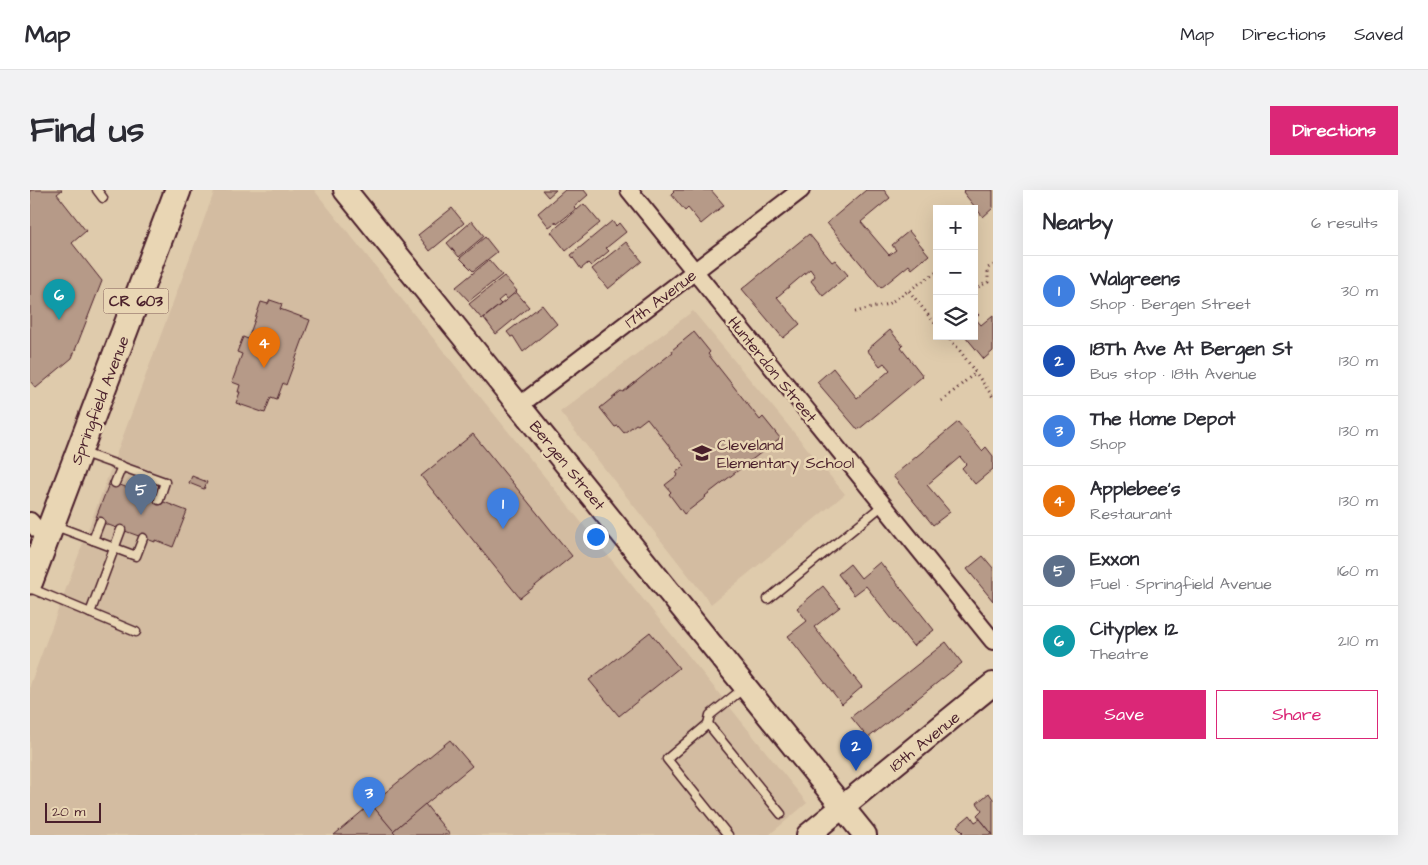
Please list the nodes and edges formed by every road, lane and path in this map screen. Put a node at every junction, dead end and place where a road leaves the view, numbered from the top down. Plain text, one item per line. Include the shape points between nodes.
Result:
1 (97, 190) edge
2 (178, 190) edge
3 (345, 190) edge
4 (629, 190) edge
5 (801, 190) edge
6 (103, 198) dead end
7 (993, 265) edge
8 (694, 272) junction
9 (933, 275) edge
10 (978, 287) edge
11 (909, 291) junction
12 (855, 312) dead end
13 (933, 321) edge
14 (950, 340) edge
15 (975, 373) junction
16 (993, 397) edge
17 (942, 401) dead end
18 (520, 405) junction
19 (79, 451) junction
20 (122, 466) junction
21 (142, 474) junction
22 (115, 483) dead end
23 (136, 491) dead end
24 (159, 500) dead end
25 (883, 505) junction
26 (100, 522) dead end
27 (42, 529) edge
28 (121, 530) dead end
29 (143, 538) dead end
30 (93, 540) junction
31 (114, 548) junction
32 (30, 581) edge
33 (30, 588) edge
34 (768, 599) dead end
35 (90, 612) junction
36 (136, 632) dead end
37 (993, 641) edge
38 (993, 684) edge
39 (746, 687) junction
40 (708, 724) junction
41 (842, 807) junction
42 (781, 814) dead end
43 (728, 835) edge
44 (808, 835) edge
45 (865, 835) edge

1 - 6 lane
2 - 19 main road, Springfield Avenue / CR 603
3 - 18 main road, Bergen Street
4 - 8 street, Hunterdon Street
5 - 8 street, 17th Avenue
7 - 10 path via 988,268 988,282
8 - 18 street, 17th Avenue
8 - 25 street, Hunterdon Street
9 - 11 path
11 - 12 path via 888,304
11 - 13 path
14 - 15 path
15 - 16 path
15 - 17 path
18 - 39 main road, Bergen Street
19 - 20 lane
19 - 27 main road, Springfield Avenue / CR 603
20 - 21 lane
20 - 22 lane
21 - 23 lane
21 - 24 lane via 165,482
25 - 34 lane
25 - 37 street, Hunterdon Street
26 - 30 lane
27 - 30 lane
27 - 32 main road, Springfield Avenue / CR 603
28 - 31 lane
29 - 31 lane via 136,556
30 - 31 lane
31 - 35 lane
33 - 35 lane
35 - 36 lane
38 - 41 main road, 18th Avenue
39 - 40 lane via 710,716
39 - 41 main road, Bergen Street
40 - 42 lane
40 - 43 lane via 667,759
41 - 44 main road, 18th Avenue
41 - 45 main road, Bergen Street

